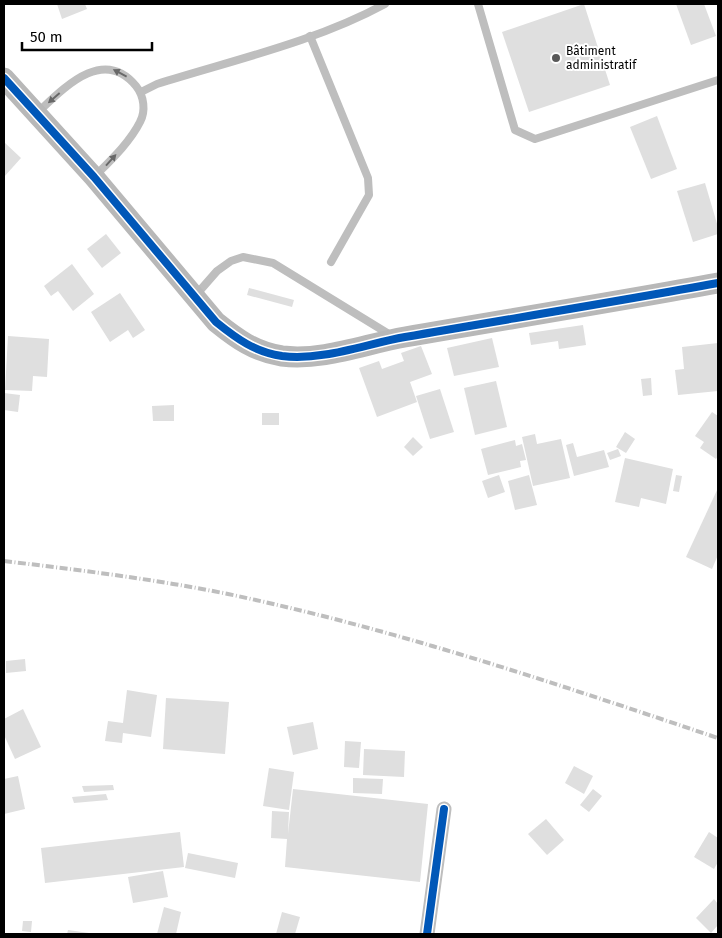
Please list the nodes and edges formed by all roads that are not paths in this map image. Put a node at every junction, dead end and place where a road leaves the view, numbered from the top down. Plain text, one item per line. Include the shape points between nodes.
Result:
1 (385, 4) edge
2 (478, 4) edge
3 (310, 36) junction
4 (4, 78) edge
5 (718, 80) edge
6 (141, 92) junction
7 (37, 114) junction
8 (94, 177) junction
9 (331, 262) dead end
10 (718, 282) edge
11 (196, 295) junction
12 (396, 338) junction
13 (444, 809) dead end
14 (427, 934) edge

1 - 3 lane
2 - 5 lane via 515,130 535,139
3 - 6 lane via 157,84
3 - 9 lane via 368,178 369,195
4 - 7 street
6 -> 7 lane via 121,72 108,68 72,82
8 -> 6 lane via 112,160 140,122 144,106
7 - 8 street
8 - 11 street
10 - 12 street
11 - 12 street via 216,322 261,352 306,357
11 - 12 lane via 217,271 231,261 243,257 273,263
13 - 14 street

